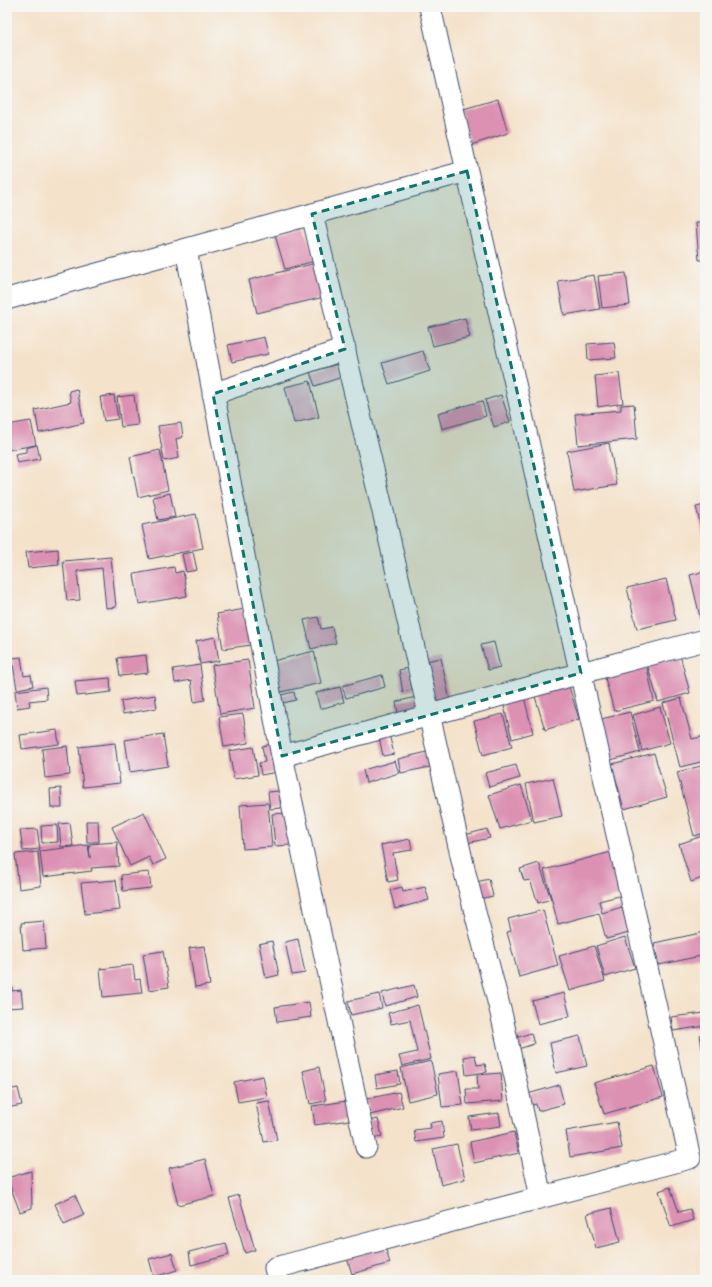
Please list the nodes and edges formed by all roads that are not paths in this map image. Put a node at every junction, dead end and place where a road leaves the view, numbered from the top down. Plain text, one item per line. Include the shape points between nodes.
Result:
1 (430, 7) edge
2 (467, 171) junction
3 (312, 214) junction
4 (186, 249) junction
5 (7, 299) edge
6 (345, 349) junction
7 (213, 394) junction
8 (705, 640) edge
9 (581, 673) junction
10 (429, 715) junction
11 (282, 756) junction
12 (366, 1147) dead end
13 (541, 1197) junction
14 (278, 1280) edge

1 - 2 street
2 - 3 street
2 - 9 street
3 - 4 street
3 - 6 street
4 - 5 street
4 - 7 street
6 - 7 street
6 - 10 street
7 - 11 street
8 - 9 street
9 - 10 street
9 - 13 street via 690,1158
10 - 11 street
10 - 13 street via 465,873 502,1017
11 - 12 street
13 - 14 street via 275,1268

